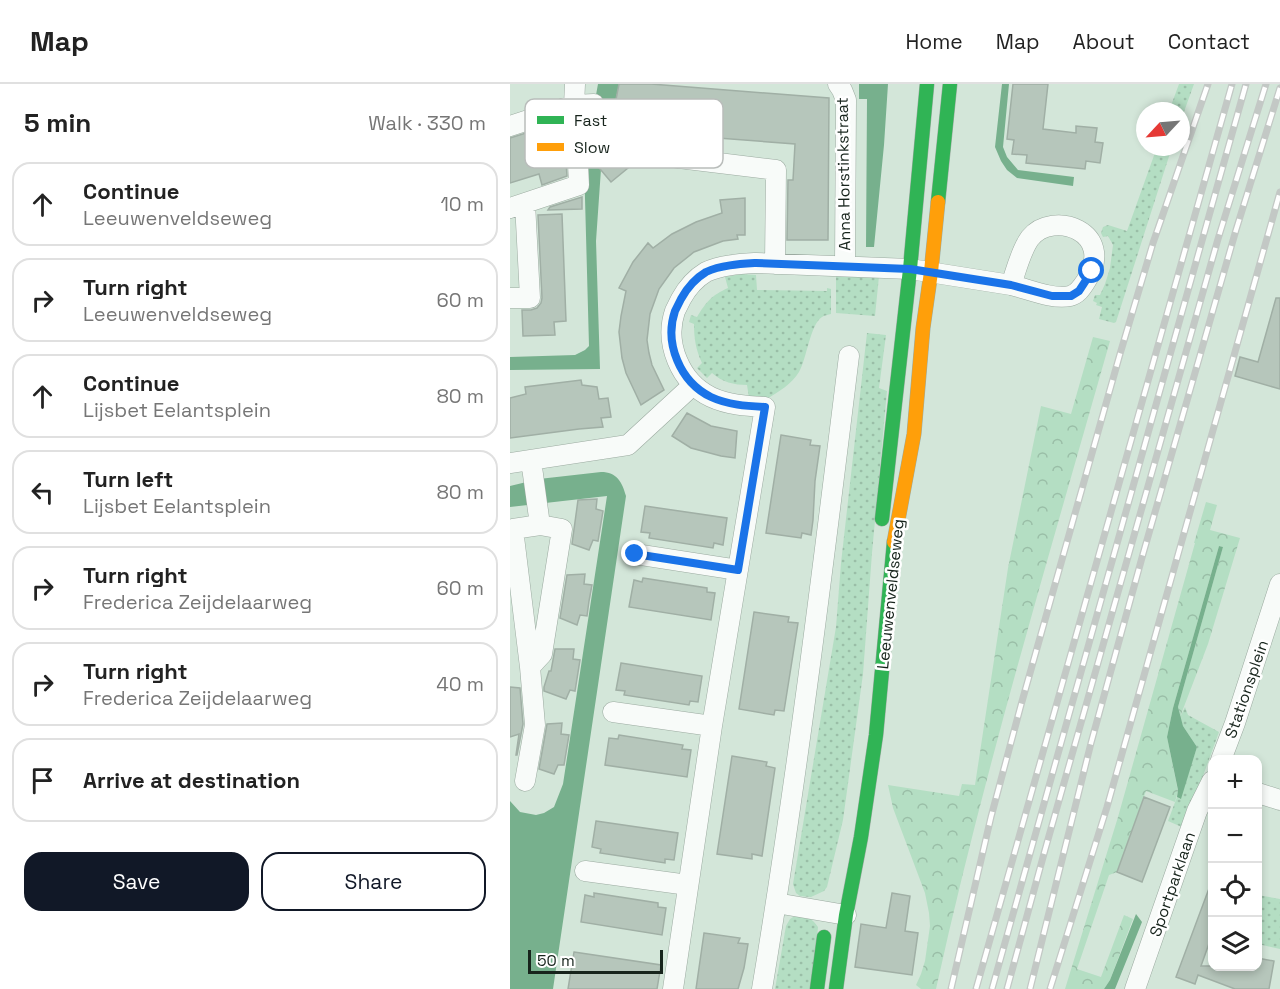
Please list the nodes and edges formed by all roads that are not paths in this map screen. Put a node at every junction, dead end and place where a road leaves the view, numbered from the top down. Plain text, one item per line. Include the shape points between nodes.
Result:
1 (575, 84) edge
2 (838, 84) edge
3 (927, 84) edge
4 (950, 84) edge
5 (574, 99) edge
6 (525, 121) edge
7 (510, 126) edge
8 (723, 164) edge
9 (578, 168) edge
10 (517, 206) edge
11 (775, 264) junction
12 (845, 266) junction
13 (910, 269) junction
14 (931, 272) junction
15 (1011, 285) junction
16 (510, 298) edge
17 (849, 356) dead end
18 (693, 385) junction
19 (510, 463) edge
20 (532, 463) junction
21 (539, 518) junction
22 (882, 529) dead end
23 (880, 552) dead end
24 (635, 554) dead end
25 (738, 570) junction
26 (1278, 596) edge
27 (530, 667) junction
28 (613, 712) dead end
29 (863, 724) dead end
30 (711, 726) junction
31 (1223, 755) edge
32 (525, 781) dead end
33 (1208, 789) edge
34 (1262, 795) edge
35 (1280, 800) edge
36 (585, 871) dead end
37 (688, 885) junction
38 (776, 903) junction
39 (835, 909) junction
40 (674, 989) edge
41 (762, 989) edge
42 (817, 989) edge
43 (836, 989) edge
44 (1135, 989) edge

1 - 5 street
2 - 12 street, Anna Horstinkstraat via 846,100
3 - 13 main road, Leeuwenveldseweg
4 - 14 main road, Leeuwenveldseweg
6 - 7 street
8 - 11 street via 776,170
9 - 10 street via 579,184
10 - 16 street via 530,298
11 - 12 street
11 - 18 street via 734,265 707,272 684,293 675,311 673,347
12 - 13 street
13 - 14 street
13 - 22 main road, Leeuwenveldseweg
14 - 15 street
14 - 39 main road, Leeuwenveldseweg via 914,434 892,553 874,746 861,837
15 - 15 street via 1030,239 1038,231 1062,226 1082,232 1095,250 1092,271 1071,296 1052,296
17 - 38 street
18 - 20 street via 628,445
18 - 25 street via 711,397 735,405 765,407
19 - 20 street
20 - 21 street
21 - 27 street via 513,529
21 - 27 street via 562,529 542,654
23 - 29 main road, Leeuwenveldseweg
24 - 25 street
25 - 30 street
26 - 31 street, Stationsplein
27 - 32 street via 535,725
28 - 30 street
30 - 37 street
33 - 44 street, Sportparklaan
34 - 35 street
36 - 37 street
37 - 40 street
38 - 39 street
38 - 41 street
39 - 42 main road, Leeuwenveldseweg
39 - 43 main road, Leeuwenveldseweg

